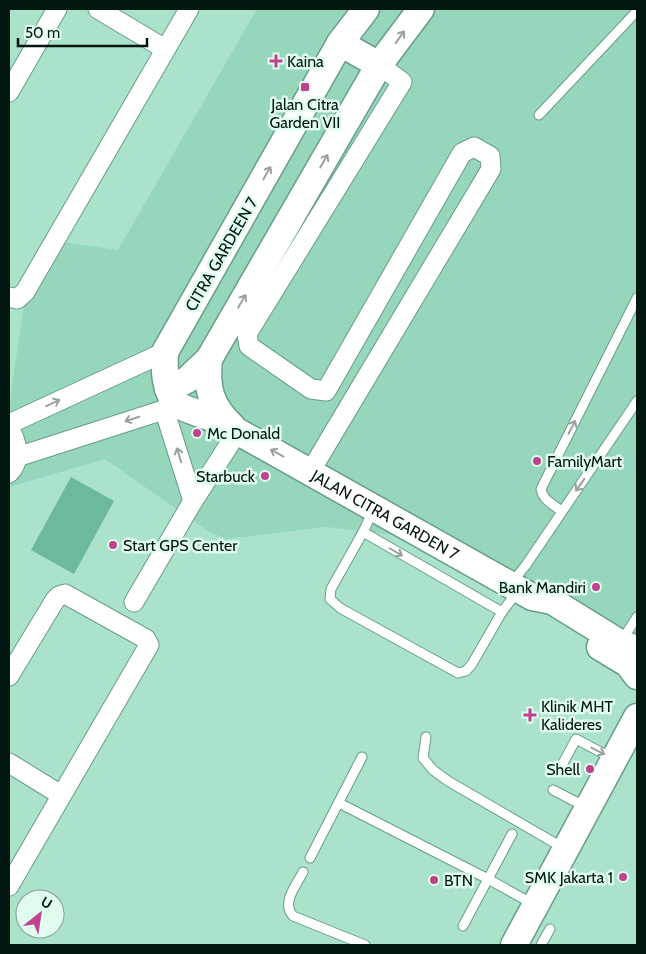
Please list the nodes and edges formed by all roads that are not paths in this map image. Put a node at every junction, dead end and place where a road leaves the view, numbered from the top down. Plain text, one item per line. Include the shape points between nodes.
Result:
1 (58, 9) edge
2 (98, 9) edge
3 (189, 9) edge
4 (366, 9) edge
5 (421, 9) edge
6 (637, 10) edge
7 (340, 43) junction
8 (165, 49) junction
9 (379, 65) junction
10 (14, 72) edge
11 (9, 92) edge
12 (539, 115) dead end
13 (9, 297) edge
14 (637, 298) edge
15 (186, 316) junction
16 (222, 335) junction
17 (165, 352) junction
18 (209, 359) junction
19 (170, 401) junction
20 (636, 406) edge
21 (9, 424) edge
22 (9, 428) edge
23 (238, 431) junction
24 (13, 465) edge
25 (310, 472) junction
26 (193, 501) junction
27 (375, 508) junction
28 (562, 511) junction
29 (363, 532) junction
30 (518, 589) junction
31 (134, 602) dead end
32 (502, 612) junction
33 (637, 617) edge
34 (629, 646) edge
35 (9, 676) edge
36 (637, 676) edge
37 (637, 717) edge
38 (426, 738) dead end
39 (362, 757) dead end
40 (615, 759) junction
41 (9, 763) edge
42 (562, 765) dead end
43 (553, 790) dead end
44 (61, 795) junction
45 (339, 803) junction
46 (588, 808) junction
47 (512, 834) dead end
48 (566, 849) junction
49 (310, 858) dead end
50 (303, 872) dead end
51 (488, 879) junction
52 (9, 886) edge
53 (535, 906) junction
54 (463, 926) dead end
55 (550, 929) dead end
56 (366, 945) edge
57 (514, 945) edge
58 (541, 945) edge

1 - 10 street
2 - 8 street
3 - 8 street
4 - 7 main road, CITRA GARDEEN 7
9 -> 5 main road
6 - 12 lane
7 - 9 main road
15 -> 7 main road, CITRA GARDEEN 7
8 - 13 street via 25,292 17,299
16 -> 9 main road
9 - 25 street via 402,82 247,334 249,346 312,389 326,391 462,153 474,147 490,156 491,169
10 - 11 street
28 -> 14 lane via 542,495 541,489
15 - 16 main road via 190,329 198,338 209,341
15 - 17 main road, CITRA GARDEEN 7
16 - 18 main road
17 - 19 main road via 164,371
21 -> 17 street
18 - 19 main road
18 - 23 main road, JALAN CITRA GARDEN 7 via 207,379 212,400 222,417
19 - 23 main road, JALAN CITRA GARDEN 7
19 -> 24 street
26 -> 19 street
20 -> 28 lane
22 - 24 street via 16,439
25 -> 23 main road, JALAN CITRA GARDEN 7
23 - 26 street
25 - 27 main road, JALAN CITRA GARDEN 7
26 - 31 street
27 - 29 lane
27 - 30 main road, JALAN CITRA GARDEN 7
28 - 30 lane via 518,575 510,581
29 -> 32 lane
29 - 32 lane via 330,589 330,599 340,608 461,673 480,654
30 - 32 lane
30 - 34 main road, JALAN CITRA GARDEN 7 via 552,601
30 - 36 main road, JALAN CITRA GARDEN 7 via 546,614 628,664
33 - 34 lane
35 - 44 street via 58,596 65,594 146,639 149,645
37 - 40 main road
38 - 48 lane via 423,758 433,770
39 - 45 lane
42 -> 40 lane via 576,739
40 - 46 main road
41 - 44 street
43 - 46 lane
44 - 52 street
45 - 49 lane
45 - 51 lane
46 - 48 main road
47 - 51 lane
48 - 53 main road
50 - 56 lane via 287,905 288,911 293,916
51 - 53 lane
51 - 54 lane
53 - 57 main road
55 - 58 lane

